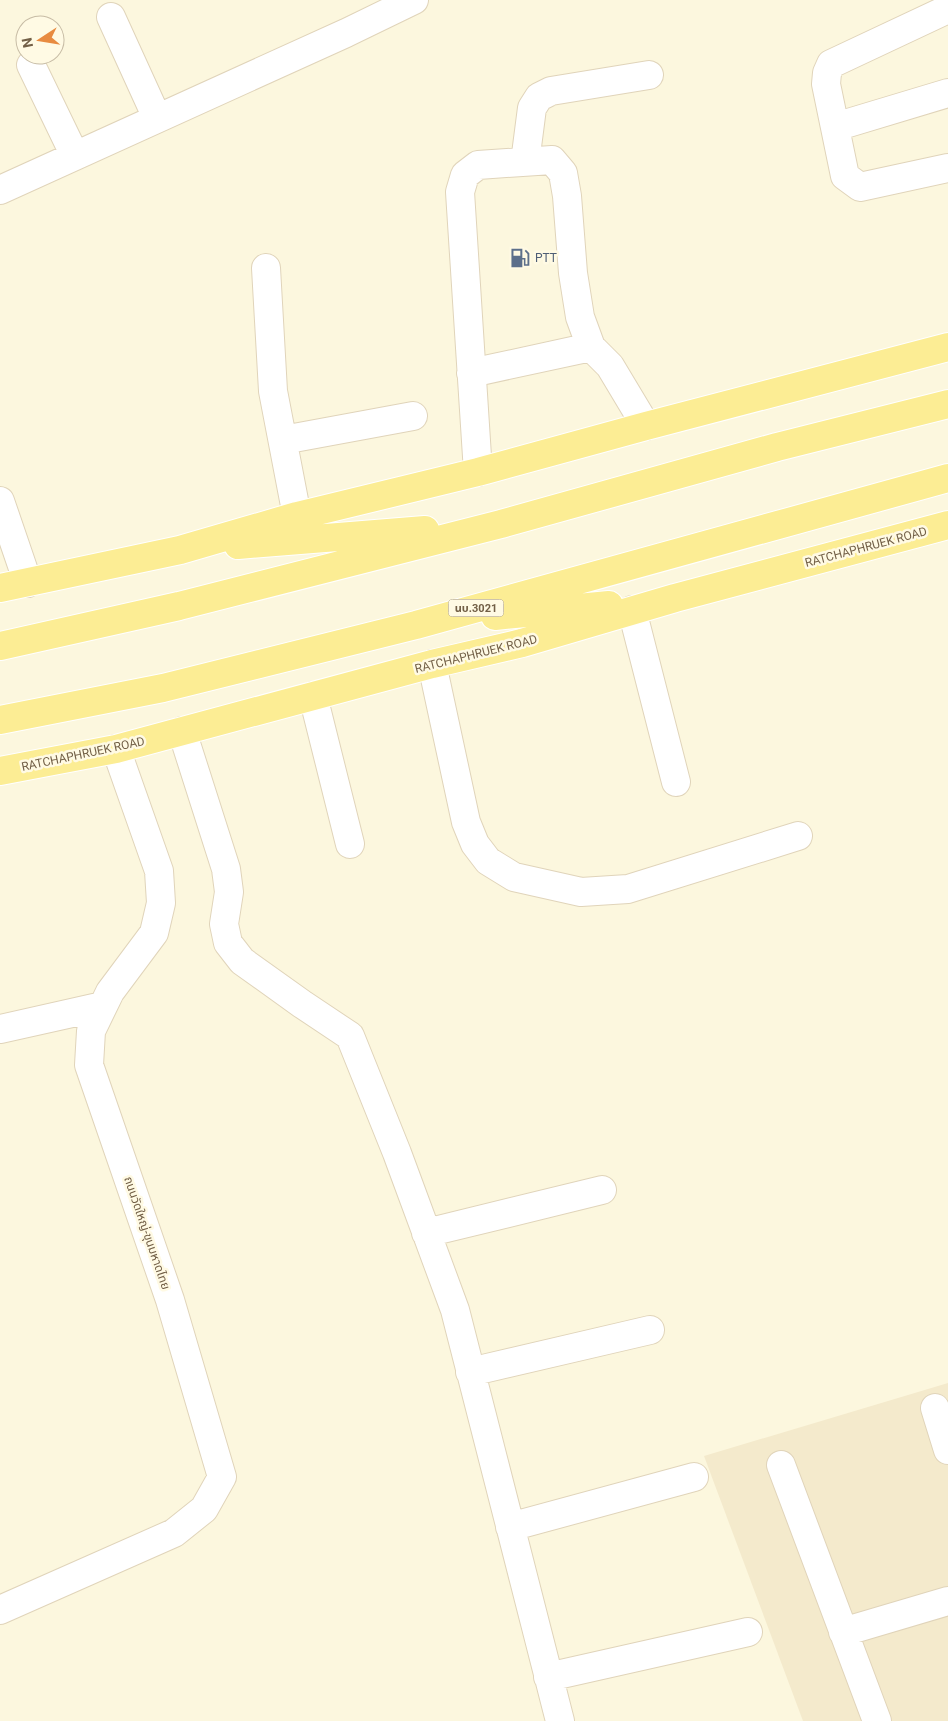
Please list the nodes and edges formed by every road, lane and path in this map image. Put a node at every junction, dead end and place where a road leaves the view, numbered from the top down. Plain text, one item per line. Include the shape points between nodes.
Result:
1 (414, 0) edge
2 (948, 9) edge
3 (111, 17) dead end
4 (31, 65) dead end
5 (649, 76) dead end
6 (948, 93) edge
7 (157, 118) junction
8 (835, 127) junction
9 (75, 156) junction
10 (525, 162) junction
11 (948, 168) edge
12 (0, 190) edge
13 (266, 268) dead end
14 (591, 347) junction
15 (948, 347) edge
16 (471, 373) junction
17 (948, 404) edge
18 (413, 416) dead end
19 (646, 426) junction
20 (283, 440) junction
21 (478, 472) junction
22 (948, 478) edge
23 (0, 501) edge
24 (297, 516) junction
25 (501, 524) junction
26 (948, 525) edge
27 (180, 550) junction
28 (28, 582) junction
29 (0, 588) edge
30 (675, 598) junction
31 (632, 610) junction
32 (416, 624) junction
33 (0, 646) edge
34 (432, 664) junction
35 (313, 696) junction
36 (0, 720) edge
37 (182, 732) junction
38 (116, 749) junction
39 (0, 771) edge
40 (676, 782) dead end
41 (798, 836) dead end
42 (350, 844) dead end
43 (103, 1006) junction
44 (0, 1029) edge
45 (602, 1190) dead end
46 (426, 1233) junction
47 (650, 1330) dead end
48 (470, 1372) junction
49 (935, 1408) dead end
50 (948, 1450) edge
51 (781, 1465) dead end
52 (694, 1477) dead end
53 (510, 1527) junction
54 (948, 1601) edge
55 (0, 1610) edge
56 (748, 1632) dead end
57 (843, 1632) junction
58 (548, 1677) junction
59 (560, 1721) edge
60 (877, 1721) edge

1 - 7 street
2 - 8 street via 831,64 826,84
3 - 7 street
4 - 9 street
5 - 10 street via 551,91 539,97 532,108
6 - 8 street
7 - 9 street
8 - 11 street via 845,176 860,187
9 - 12 street
10 - 14 street via 552,160 563,173 574,282 580,317
10 - 16 street via 478,165 465,175 462,184
13 - 20 street via 273,391
14 - 16 street
14 - 19 street via 610,366
15 - 19 main road
16 - 21 street
17 - 25 main road via 777,447
18 - 20 street
19 - 21 main road
20 - 24 street
21 - 24 main road
22 - 32 main road, นบ.3021
23 - 28 street
24 - 27 main road
25 - 27 main road
25 - 33 main road via 179,606
26 - 30 main road, RATCHAPHRUEK ROAD
27 - 28 main road
28 - 29 main road
30 - 31 main road, RATCHAPHRUEK ROAD
30 - 32 main road
31 - 34 main road, RATCHAPHRUEK ROAD via 522,643
31 - 40 street
32 - 36 main road, นบ.3021 via 163,688
34 - 35 main road, RATCHAPHRUEK ROAD
34 - 41 street via 466,822 475,844 488,861 514,877 581,892 628,889
35 - 37 main road, RATCHAPHRUEK ROAD
35 - 42 street
37 - 38 main road, RATCHAPHRUEK ROAD
37 - 46 street via 226,869 229,892 224,924 228,943 242,960 350,1036 398,1153
38 - 39 main road, RATCHAPHRUEK ROAD
38 - 43 street, ถนนวัดใหญ่-ขุนมหาดไทย via 159,871 161,904 154,933
43 - 44 street
43 - 55 street, ถนนวัดใหญ่-ขุนมหาดไทย via 91,1031 90,1065 170,1300 222,1477 204,1509 174,1533
45 - 46 street
46 - 48 street via 455,1310
47 - 48 street
48 - 53 street
49 - 50 street
51 - 57 street
52 - 53 street
53 - 58 street
54 - 57 street
56 - 58 street
57 - 60 street
58 - 59 street

